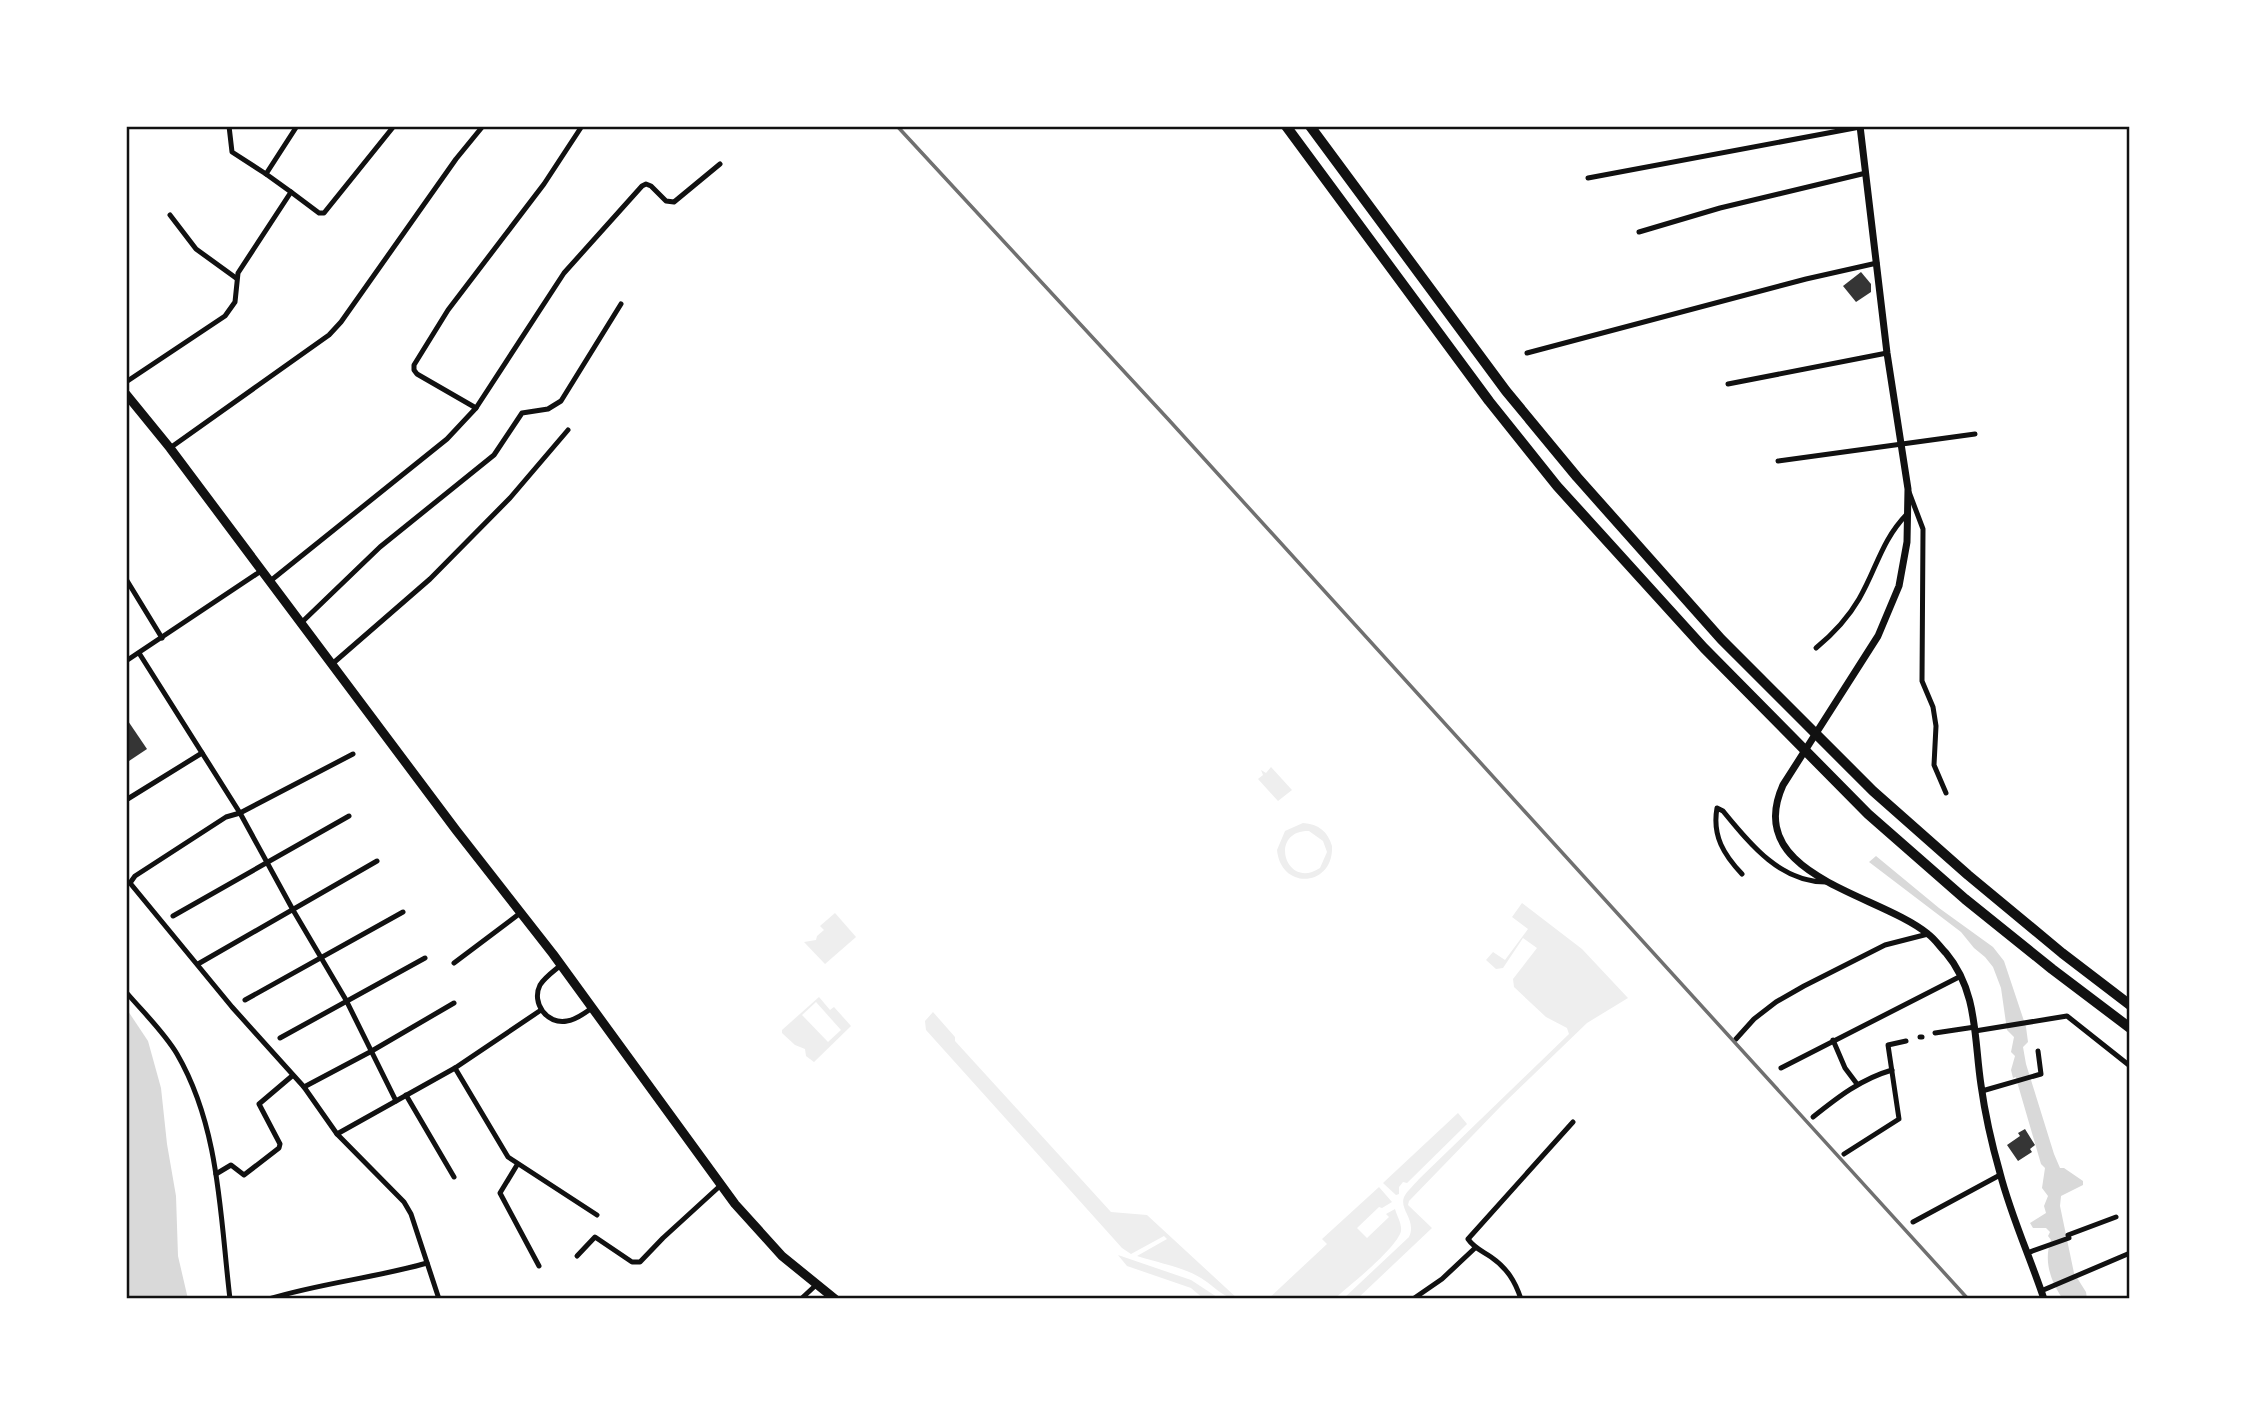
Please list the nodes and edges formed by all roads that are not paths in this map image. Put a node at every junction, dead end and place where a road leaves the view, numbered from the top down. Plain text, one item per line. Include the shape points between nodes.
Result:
1 (229, 126) edge
2 (297, 126) edge
3 (394, 126) edge
4 (483, 126) edge
5 (582, 126) edge
6 (1286, 126) edge
7 (1310, 126) edge
8 (1860, 127) edge
9 (720, 164) dead end
10 (266, 173) junction
11 (1866, 173) junction
12 (1588, 178) dead end
13 (291, 192) junction
14 (170, 215) dead end
15 (1639, 232) dead end
16 (1877, 263) junction
17 (236, 278) junction
18 (621, 304) dead end
19 (1527, 353) dead end
20 (1887, 353) junction
21 (126, 382) edge
22 (1728, 384) dead end
23 (126, 394) edge
24 (475, 408) junction
25 (568, 430) dead end
26 (1975, 434) dead end
27 (1900, 443) junction
28 (170, 448) junction
29 (1778, 461) dead end
30 (1908, 489) junction
31 (1907, 514) junction
32 (261, 571) junction
33 (126, 579) edge
34 (269, 582) junction
35 (300, 624) junction
36 (162, 638) junction
37 (1816, 648) dead end
38 (139, 653) junction
39 (126, 661) edge
40 (331, 665) junction
41 (202, 752) junction
42 (353, 754) dead end
43 (1946, 793) dead end
44 (126, 800) edge
45 (240, 814) junction
46 (349, 816) dead end
47 (377, 861) dead end
48 (268, 863) junction
49 (1742, 874) dead end
50 (1830, 882) junction
51 (293, 910) junction
52 (403, 912) dead end
53 (519, 914) junction
54 (173, 916) dead end
55 (1928, 934) junction
56 (425, 958) dead end
57 (320, 959) junction
58 (454, 963) dead end
59 (198, 964) junction
60 (561, 965) junction
61 (1961, 976) junction
62 (126, 992) edge
63 (245, 1000) dead end
64 (346, 1000) junction
65 (454, 1003) dead end
66 (2130, 1006) edge
67 (592, 1008) junction
68 (541, 1010) junction
69 (2130, 1028) edge
70 (1975, 1029) junction
71 (1936, 1033) dead end
72 (280, 1038) dead end
73 (1736, 1039) dead end
74 (1833, 1041) junction
75 (1906, 1041) dead end
76 (2038, 1051) dead end
77 (370, 1052) junction
78 (2130, 1066) edge
79 (455, 1068) junction
80 (1781, 1068) dead end
81 (1892, 1070) junction
82 (292, 1076) junction
83 (1857, 1084) junction
84 (304, 1087) junction
85 (1982, 1091) junction
86 (406, 1095) junction
87 (396, 1101) junction
88 (1812, 1117) dead end
89 (1573, 1122) dead end
90 (337, 1134) junction
91 (1844, 1154) dead end
92 (517, 1165) junction
93 (216, 1174) junction
94 (2000, 1175) junction
95 (454, 1177) dead end
96 (721, 1185) junction
97 (597, 1215) dead end
98 (2116, 1217) dead end
99 (1913, 1222) dead end
100 (1475, 1248) junction
101 (2026, 1253) junction
102 (2130, 1253) edge
103 (577, 1256) dead end
104 (427, 1263) junction
105 (539, 1266) dead end
106 (816, 1285) junction
107 (2044, 1293) edge
108 (230, 1299) edge
109 (269, 1299) edge
110 (439, 1299) edge
111 (801, 1299) edge
112 (835, 1299) edge
113 (1413, 1299) edge
114 (1521, 1299) edge

1 - 10 street via 232,152
2 - 10 street
3 - 13 street via 324,213
4 - 28 street via 329,335
5 - 24 street via 448,310 414,365 417,374
6 - 69 highway via 1424,316 1557,486 1703,648 1878,822 1965,899
7 - 66 highway via 1506,391 1721,639 1873,791
8 - 11 street
8 - 12 street
9 - 24 street via 674,202 666,201 651,186 642,186 564,273
10 - 13 street
11 - 15 street
11 - 16 street
13 - 17 street
14 - 17 street via 196,249
16 - 19 street
16 - 20 street
17 - 21 street via 235,302 229,312
18 - 35 street via 561,401 548,409 522,413 494,455 380,547
20 - 22 street
20 - 27 street
23 - 28 highway
24 - 34 street via 447,439
25 - 40 street via 510,498 430,579
26 - 27 street
27 - 29 street
27 - 30 street
28 - 32 highway
30 - 31 street
30 - 43 street via 1923,529 1922,681 1936,726 1934,765
31 - 37 street via 1889,534 1858,600 1840,626
31 - 50 street via 1899,586 1878,636 1776,801 1775,816 1784,847 1802,867
32 - 34 highway
32 - 36 street
33 - 36 street
34 - 35 highway
35 - 40 highway
36 - 38 street
38 - 39 street
38 - 41 street
40 - 53 highway
41 - 44 street
41 - 45 street
42 - 45 street
45 - 48 street
45 - 59 street via 226,817 130,880
46 - 48 street
47 - 51 street
48 - 51 street
48 - 54 street
49 - 50 street via 1725,856 1716,829 1719,808 1774,864 1807,882
50 - 55 street
51 - 57 street
51 - 59 street
52 - 57 street
53 - 58 street
53 - 60 highway
55 - 61 street
55 - 73 street via 1885,945 1804,986 1754,1019
56 - 64 street
57 - 63 street
57 - 64 street
59 - 82 street
60 - 67 highway
60 - 68 street via 540,986
61 - 70 street
61 - 74 street
62 - 93 street via 176,1052 196,1090
64 - 72 street
64 - 77 street
65 - 77 street
67 - 68 street via 567,1021 556,1021
67 - 96 highway
68 - 79 street
70 - 71 street
70 - 78 street via 2067,1016
70 - 85 street
74 - 80 street
74 - 83 street
75 - 81 street via 1888,1045
76 - 85 street via 2041,1074
77 - 84 street
77 - 87 street
79 - 86 street
79 - 92 street
81 - 83 street
81 - 91 street via 1899,1119
82 - 84 street
82 - 93 street via 259,1104 279,1148 244,1175 231,1165
83 - 88 street
84 - 90 street
85 - 94 street
86 - 87 street
86 - 95 street
87 - 90 street
89 - 100 street via 1470,1235
90 - 104 street via 404,1202
92 - 97 street
92 - 105 street via 500,1193
93 - 108 street
94 - 99 street
94 - 101 street
96 - 103 street via 640,1262 632,1262 595,1237
96 - 106 highway via 764,1238
98 - 101 street
100 - 113 street
100 - 114 street via 1511,1275
101 - 107 street
102 - 107 street
104 - 109 street
104 - 110 street
106 - 111 street
106 - 112 highway

